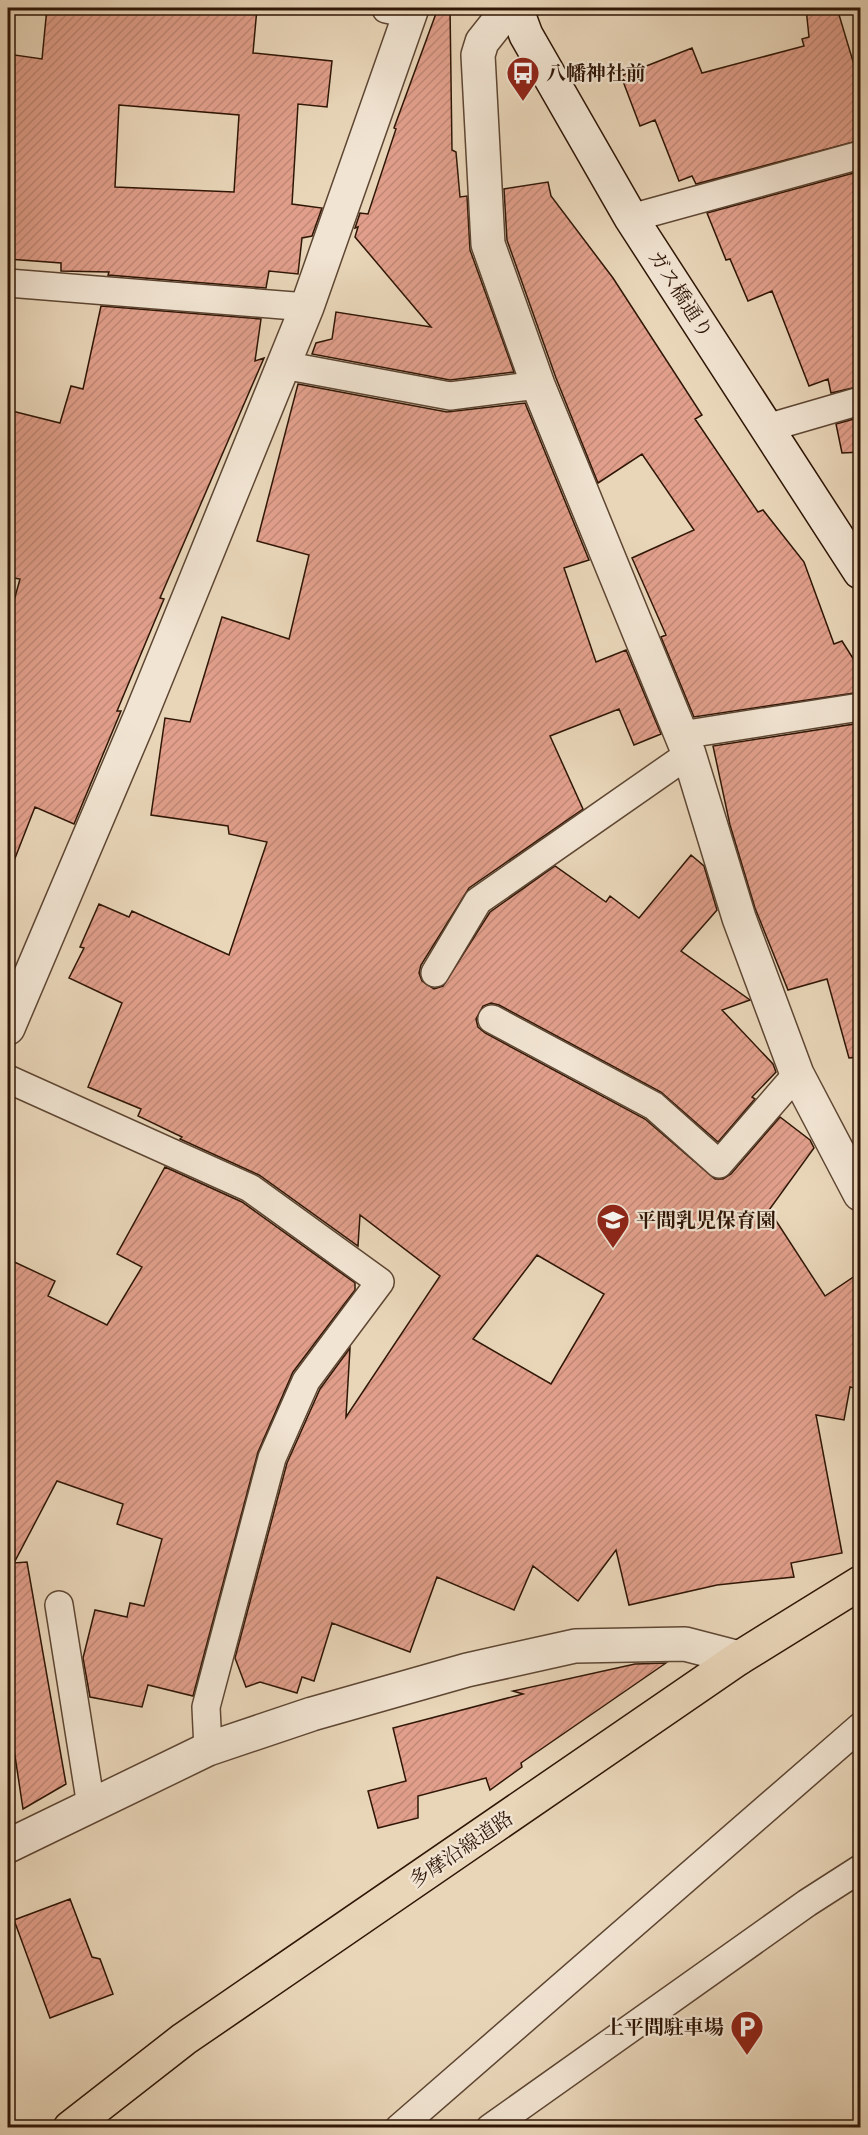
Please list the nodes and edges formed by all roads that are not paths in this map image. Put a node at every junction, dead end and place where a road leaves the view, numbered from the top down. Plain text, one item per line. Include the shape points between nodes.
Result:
1 (509, 8) edge
2 (516, 8) edge
3 (403, 10) edge
4 (861, 155) edge
5 (631, 218) junction
6 (8, 283) edge
7 (307, 307) junction
8 (283, 365) junction
9 (538, 386) junction
10 (861, 401) edge
11 (767, 428) junction
12 (861, 573) edge
13 (861, 707) edge
14 (685, 745) junction
15 (435, 973) dead end
16 (492, 1019) dead end
17 (8, 1028) edge
18 (797, 1074) junction
19 (8, 1079) edge
20 (861, 1194) edge
21 (861, 1584) edge
22 (59, 1605) dead end
23 (739, 1658) junction
24 (861, 1727) edge
25 (208, 1749) junction
26 (91, 1806) junction
27 (8, 1846) edge
28 (861, 1869) edge
29 (70, 2127) edge
30 (399, 2127) edge
31 (490, 2127) edge

1 - 9 street via 482,42 478,55 488,244
2 - 5 street, ガス橋通り via 526,35
3 - 7 street
4 - 5 lane
5 - 11 street, ガス橋通り
6 - 7 lane
7 - 8 street
8 - 9 lane via 450,396
8 - 17 street
9 - 14 street
10 - 11 lane
11 - 12 street, ガス橋通り
13 - 14 lane
14 - 15 lane via 478,901
14 - 18 street via 739,918
16 - 18 lane via 654,1106 719,1164
18 - 20 street
19 - 25 lane via 250,1188 380,1282 306,1382 272,1458 206,1707
21 - 23 main road, 多摩沿線道路
22 - 26 lane
23 - 25 street via 685,1644 575,1646 456,1673
23 - 29 main road, 多摩沿線道路 via 184,2039
24 - 30 lane
25 - 26 street
26 - 27 street
28 - 31 lane

